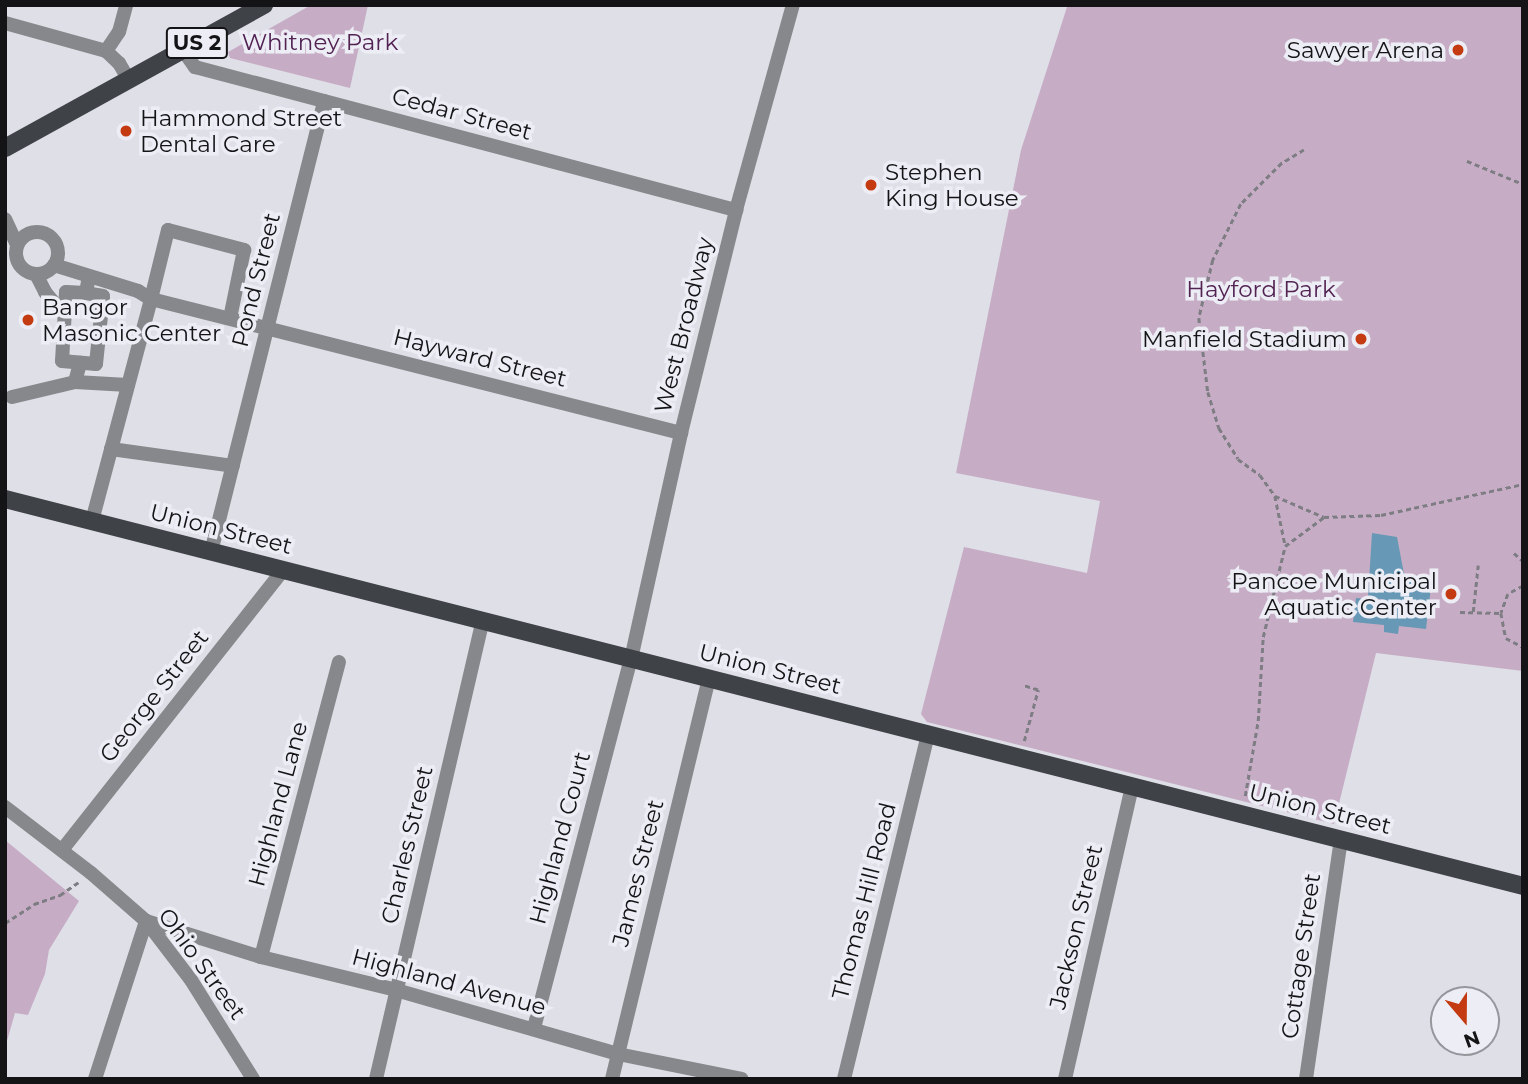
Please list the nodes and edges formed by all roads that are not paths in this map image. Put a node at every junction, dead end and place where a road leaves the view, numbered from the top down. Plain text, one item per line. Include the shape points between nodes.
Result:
1 (126, 5) edge
2 (264, 5) edge
3 (793, 5) edge
4 (5, 23) edge
5 (183, 50) junction
6 (106, 51) junction
7 (129, 80) junction
8 (324, 101) junction
9 (5, 148) edge
10 (736, 210) junction
11 (5, 219) edge
12 (18, 245) junction
13 (54, 265) junction
14 (36, 274) junction
15 (89, 276) junction
16 (86, 293) junction
17 (151, 299) junction
18 (64, 315) junction
19 (230, 318) junction
20 (268, 328) junction
21 (80, 363) junction
22 (75, 382) junction
23 (128, 385) junction
24 (12, 397) dead end
25 (681, 433) junction
26 (111, 449) junction
27 (233, 467) junction
28 (5, 499) edge
29 (92, 521) junction
30 (211, 552) junction
31 (283, 570) junction
32 (483, 621) junction
33 (631, 659) junction
34 (339, 662) dead end
35 (709, 678) junction
36 (928, 734) junction
37 (1132, 786) junction
38 (5, 807) edge
39 (1341, 840) junction
40 (62, 850) junction
41 (1523, 886) edge
42 (146, 921) junction
43 (261, 957) junction
44 (396, 990) junction
45 (534, 1028) junction
46 (618, 1054) junction
47 (95, 1079) edge
48 (253, 1079) edge
49 (376, 1079) edge
50 (612, 1079) edge
51 (742, 1079) edge
52 (844, 1079) edge
53 (1065, 1079) edge
54 (1306, 1079) edge

1 - 6 street via 119,32
2 - 5 main road, US 2
3 - 10 street, West Broadway
4 - 6 street
5 - 7 main road, US 2
5 - 8 street, Cedar Street via 195,67
6 - 7 street
7 - 9 main road, US 2
8 - 10 street, Cedar Street
8 - 20 street, Pond Street
10 - 25 street, West Broadway
11 - 12 street
12 - 13 street via 27,234 47,234 56,245
12 - 14 street via 19,264
13 - 14 street
13 - 15 street, Hayward Street
14 - 18 street
15 - 16 street
15 - 17 street, Hayward Street
16 - 18 street via 66,292
16 - 21 street via 103,296 96,365
17 - 19 street, Hayward Street
17 - 19 street via 168,230 244,250
17 - 23 street
18 - 21 street via 62,361
19 - 20 street, Hayward Street
20 - 25 street, Hayward Street
20 - 27 street, Pond Street
21 - 22 street
22 - 23 street
22 - 24 street
23 - 26 street
25 - 33 street, West Broadway
26 - 27 street
26 - 29 street
27 - 30 street, Pond Street
28 - 29 main road, Union Street
29 - 30 main road, Union Street
30 - 31 main road, Union Street
31 - 32 main road, Union Street
31 - 40 street, George Street
32 - 33 main road, Union Street
32 - 44 street, Charles Street
33 - 35 main road, Union Street
33 - 45 street, Highland Court
34 - 43 street, Highland Lane
35 - 36 main road, Union Street
35 - 46 street, James Street
36 - 37 main road, Union Street
36 - 52 street, Thomas Hill Road
37 - 39 main road, Union Street
37 - 53 street, Jackson Street
38 - 40 street, Ohio Street
39 - 41 main road, Union Street
39 - 54 street, Cottage Street
40 - 42 street, Ohio Street
42 - 43 street, Highland Avenue
42 - 47 street
42 - 48 street, Ohio Street via 191,980
43 - 44 street, Highland Avenue
44 - 45 street, Highland Avenue
44 - 49 street, Charles Street
45 - 46 street, Highland Avenue
46 - 50 street, James Street
46 - 51 street, Highland Avenue

